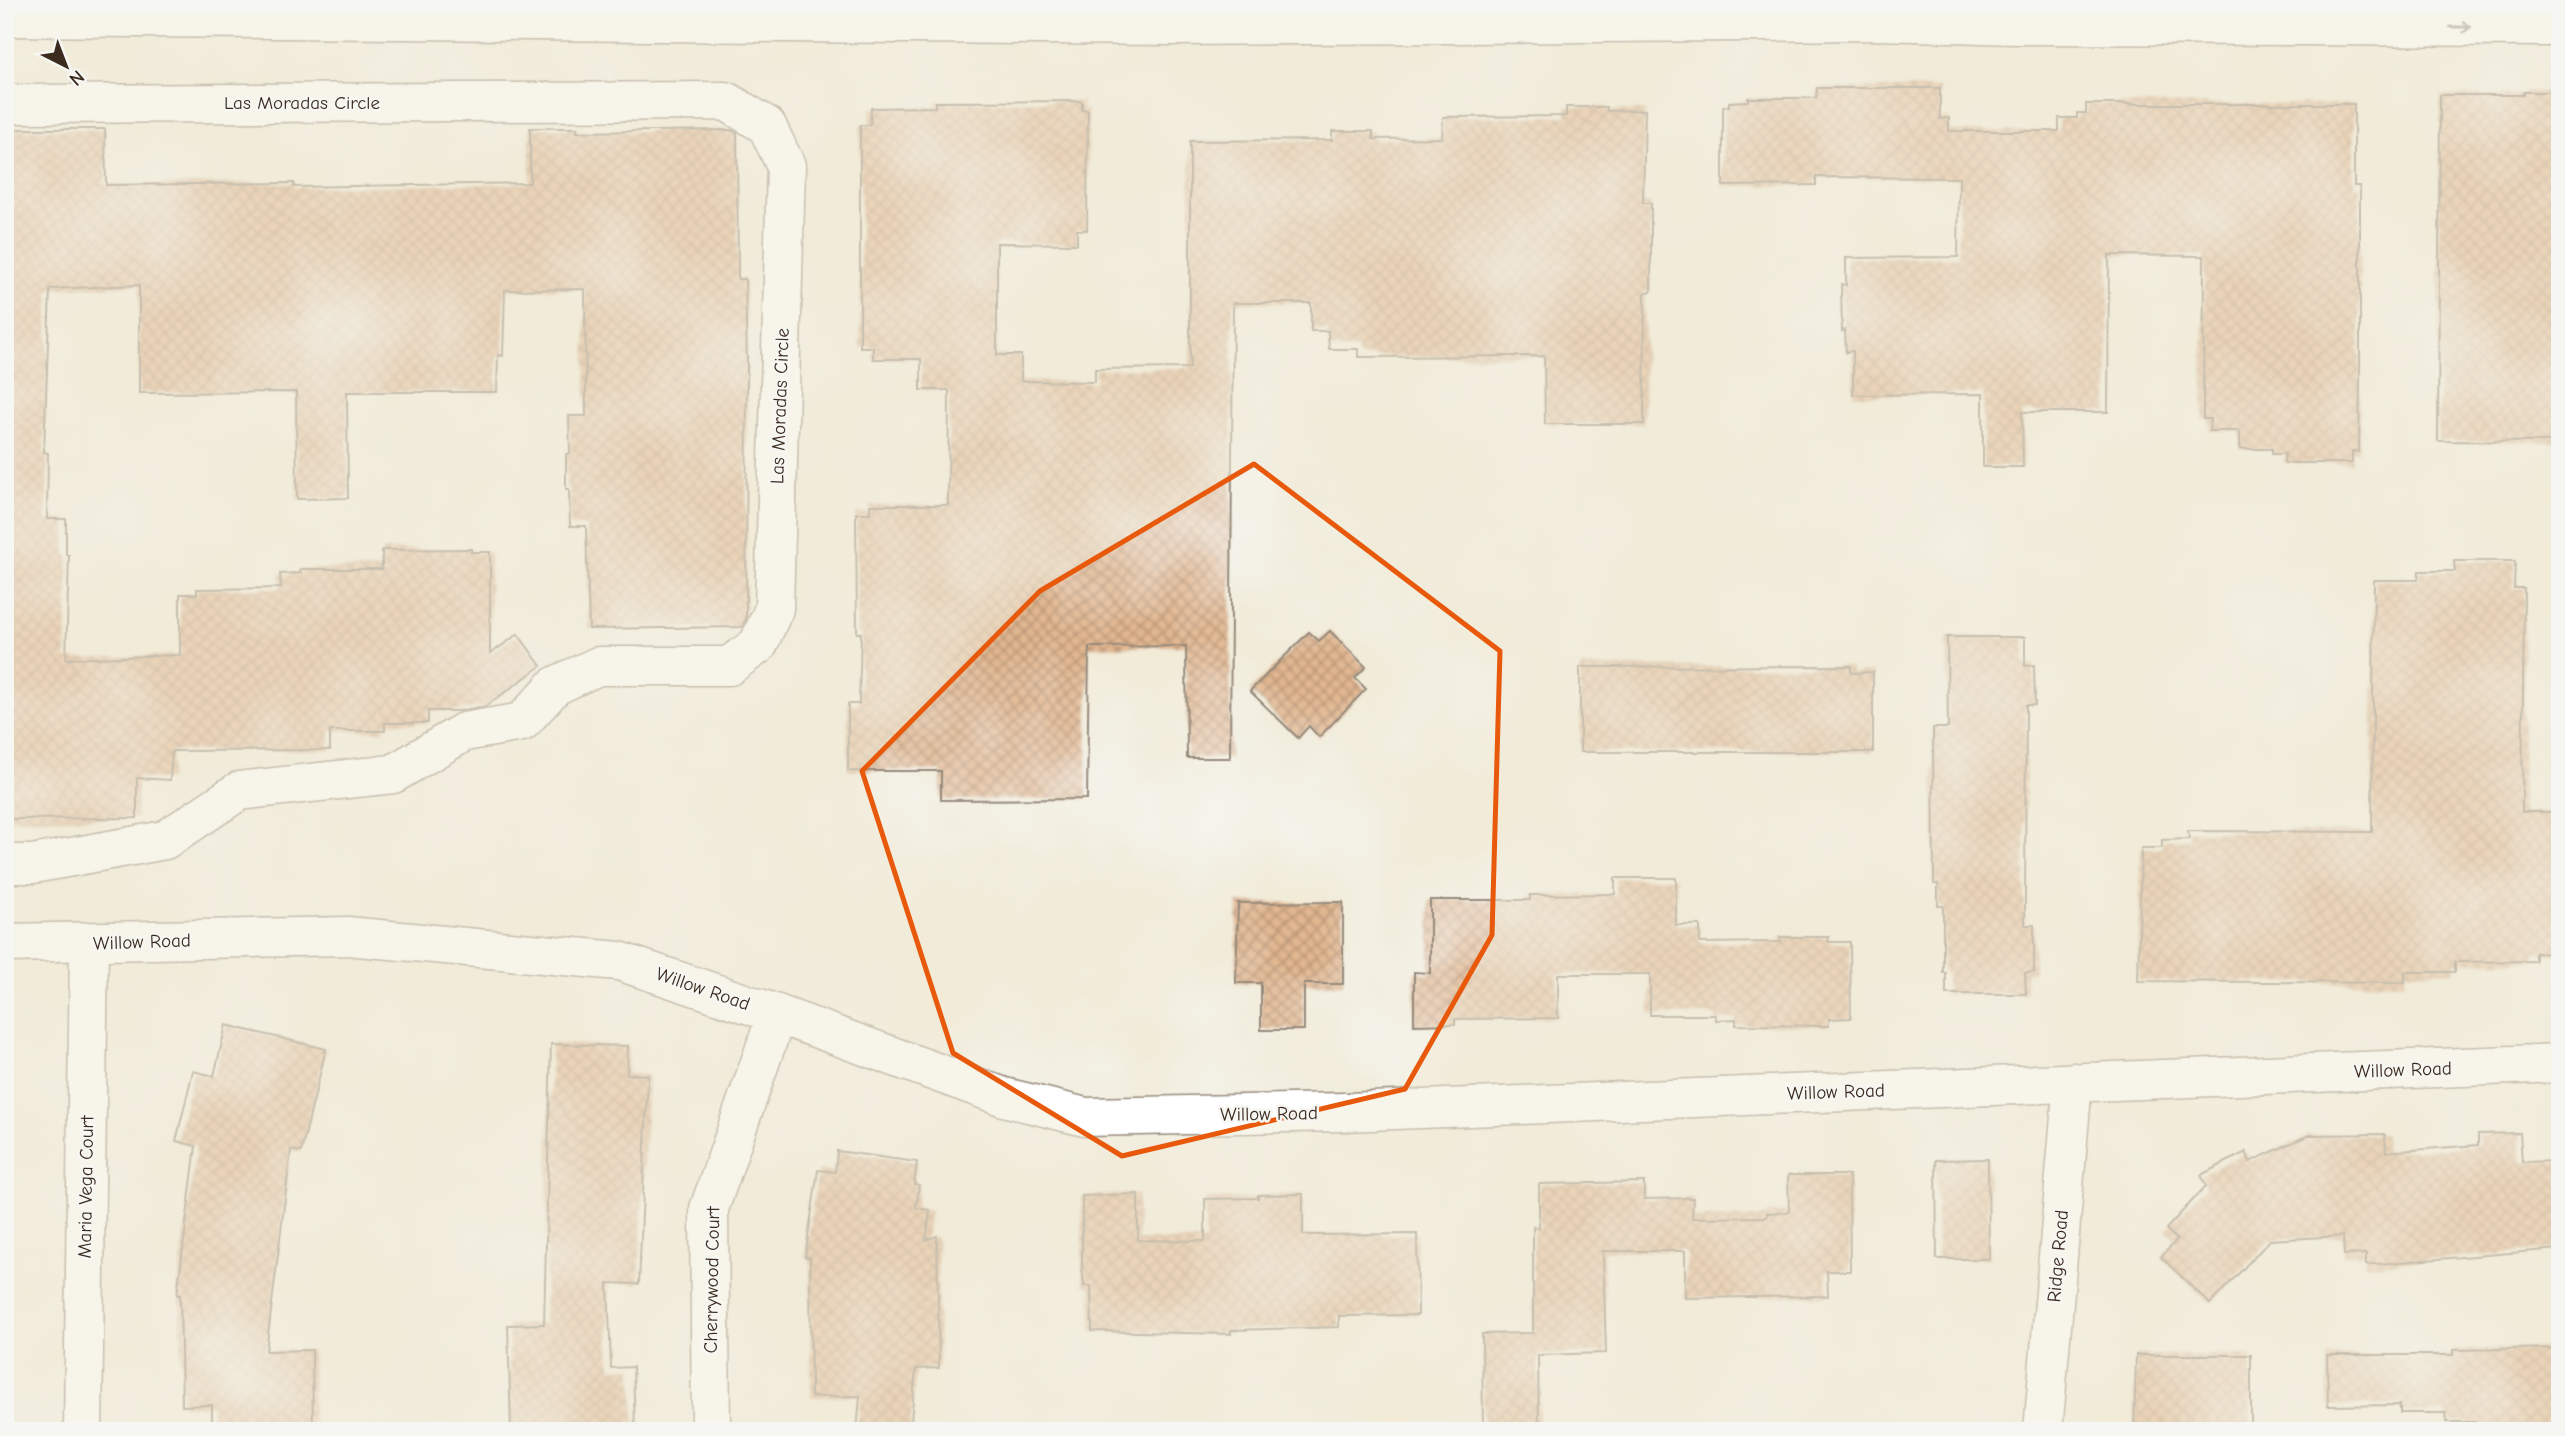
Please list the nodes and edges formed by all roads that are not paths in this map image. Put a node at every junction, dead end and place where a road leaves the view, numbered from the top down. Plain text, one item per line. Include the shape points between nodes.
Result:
1 (1173, 12) edge
2 (2348, 16) edge
3 (5, 17) edge
4 (2560, 27) edge
5 (5, 104) edge
6 (5, 863) edge
7 (5, 943) edge
8 (89, 943) junction
9 (777, 1014) junction
10 (2560, 1063) edge
11 (2073, 1082) junction
12 (83, 1431) edge
13 (711, 1431) edge
14 (2043, 1431) edge

1 - 2 street via 1568,21
1 - 3 street
2 -> 4 street
5 - 6 street, Las Moradas Circle via 726,102 767,127 786,166 774,610 758,645 729,666 598,666 555,686 522,722 464,732 393,774 240,791 166,840 33,864
7 - 8 street, Willow Road
8 - 9 street, Willow Road via 347,936 620,961
8 - 12 street, Maria Vega Court
9 - 11 street, Willow Road via 1004,1097 1085,1117 1346,1112
9 - 13 street, Cherrywood Court via 709,1209
10 - 11 street, Willow Road
11 - 14 street, Ridge Road

